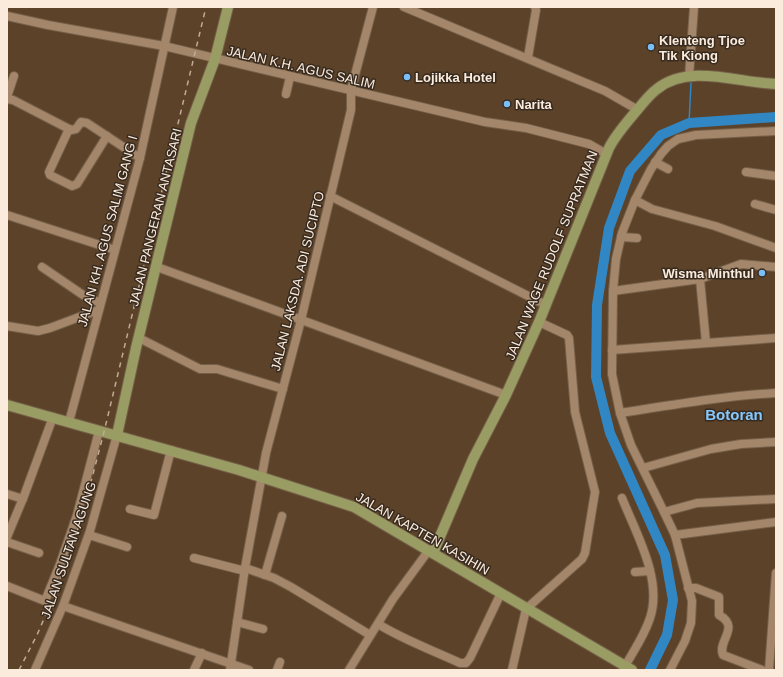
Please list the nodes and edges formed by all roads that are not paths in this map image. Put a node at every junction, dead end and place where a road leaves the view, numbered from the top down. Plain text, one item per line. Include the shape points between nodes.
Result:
1 (173, 7) edge
2 (228, 7) edge
3 (374, 7) edge
4 (404, 7) edge
5 (535, 7) edge
6 (694, 7) edge
7 (7, 16) edge
8 (164, 46) junction
9 (528, 58) junction
10 (215, 59) junction
11 (14, 76) dead end
12 (290, 77) junction
13 (689, 77) junction
14 (776, 84) edge
15 (352, 90) junction
16 (286, 94) dead end
17 (7, 98) edge
18 (638, 110) junction
19 (69, 129) junction
20 (776, 131) edge
21 (107, 136) junction
22 (606, 156) junction
23 (140, 158) junction
24 (655, 162) junction
25 (668, 169) dead end
26 (746, 172) dead end
27 (776, 176) edge
28 (330, 196) junction
29 (636, 200) junction
30 (755, 204) dead end
31 (776, 210) edge
32 (7, 215) edge
33 (621, 237) junction
34 (637, 238) dead end
35 (776, 248) edge
36 (115, 250) junction
37 (42, 267) dead end
38 (157, 267) junction
39 (776, 267) edge
40 (700, 279) junction
41 (613, 291) junction
42 (546, 305) junction
43 (99, 307) junction
44 (301, 320) junction
45 (539, 322) junction
46 (7, 326) edge
47 (139, 338) junction
48 (776, 338) edge
49 (706, 343) junction
50 (612, 350) junction
51 (283, 389) junction
52 (776, 393) edge
53 (506, 396) junction
54 (7, 405) edge
55 (620, 414) junction
56 (53, 418) junction
57 (70, 422) junction
58 (99, 431) junction
59 (117, 435) junction
60 (776, 442) edge
61 (171, 450) junction
62 (643, 468) junction
63 (262, 477) junction
64 (7, 494) edge
65 (622, 498) dead end
66 (23, 499) junction
67 (776, 499) edge
68 (130, 509) dead end
69 (664, 512) junction
70 (282, 516) dead end
71 (776, 522) edge
72 (89, 535) junction
73 (675, 535) junction
74 (7, 537) edge
75 (7, 542) edge
76 (127, 547) dead end
77 (431, 552) junction
78 (39, 553) dead end
79 (194, 558) dead end
80 (245, 570) junction
81 (635, 572) dead end
82 (650, 572) junction
83 (776, 574) edge
84 (265, 575) junction
85 (7, 586) edge
86 (688, 588) junction
87 (501, 593) junction
88 (775, 600) edge
89 (63, 606) junction
90 (526, 609) junction
91 (237, 622) junction
92 (378, 624) junction
93 (263, 629) dead end
94 (370, 635) junction
95 (202, 654) junction
96 (231, 667) edge
97 (459, 667) edge
98 (627, 668) edge
99 (36, 670) edge
100 (194, 670) edge
101 (249, 670) edge
102 (349, 670) edge
103 (512, 670) edge
104 (670, 670) edge
105 (762, 670) edge
106 (769, 670) edge

1 - 8 street, JALAN KH. AGUS SALIM GANG I
2 - 10 main road, JALAN PANGERAN ANTASARI
3 - 15 street, JALAN LAKSDA. ADI SUCIPTO
4 - 9 street
5 - 9 street
6 - 13 street
7 - 8 street, JALAN K.H. AGUS SALIM
8 - 10 street, JALAN K.H. AGUS SALIM
8 - 23 street, JALAN KH. AGUS SALIM GANG I
9 - 18 street via 604,90
10 - 12 street, JALAN K.H. AGUS SALIM
10 - 38 main road, JALAN PANGERAN ANTASARI via 191,123
11 - 17 street
12 - 15 street, JALAN K.H. AGUS SALIM
12 - 16 street
13 - 14 main road, JALAN WAGE RUDOLF SUPRATMAN via 728,78
13 - 18 main road, JALAN WAGE RUDOLF SUPRATMAN via 671,80 661,86
15 - 22 street, JALAN K.H. AGUS SALIM via 590,144
15 - 28 street, JALAN LAKSDA. ADI SUCIPTO via 351,110
17 - 19 street
18 - 22 main road, JALAN WAGE RUDOLF SUPRATMAN via 616,136
19 - 21 street via 76,129 84,122
19 - 21 street via 49,172 50,175 72,186 77,184
20 - 24 street via 685,137 668,146
21 - 23 street
22 - 42 main road, JALAN WAGE RUDOLF SUPRATMAN
23 - 36 street, JALAN KH. AGUS SALIM GANG I
24 - 25 street
24 - 29 street
26 - 27 street
28 - 42 street
28 - 44 street, JALAN LAKSDA. ADI SUCIPTO
29 - 33 street
29 - 35 street via 657,211 704,222
30 - 31 street
32 - 36 street
33 - 34 street
33 - 41 street
36 - 43 street, JALAN KH. AGUS SALIM GANG I
37 - 43 street
38 - 44 street
38 - 47 main road, JALAN PANGERAN ANTASARI
39 - 40 street via 741,264
40 - 41 street
40 - 49 street
41 - 50 street
42 - 45 main road, JALAN WAGE RUDOLF SUPRATMAN
43 - 46 street via 38,331
43 - 57 street, JALAN KH. AGUS SALIM GANG I
44 - 51 street, JALAN LAKSDA. ADI SUCIPTO
44 - 53 street
45 - 53 main road, JALAN WAGE RUDOLF SUPRATMAN
45 - 90 street via 569,338 575,412 595,492 582,559 576,569
47 - 51 street via 200,370 218,369
47 - 59 main road, JALAN PANGERAN ANTASARI
48 - 49 street
49 - 50 street
50 - 55 street via 612,374
51 - 63 street, JALAN LAKSDA. ADI SUCIPTO
52 - 55 street via 701,400
53 - 77 main road, JALAN WAGE RUDOLF SUPRATMAN via 473,459
54 - 56 main road, JALAN KAPTEN KASIHIN
55 - 62 street via 631,445
56 - 57 main road, JALAN KAPTEN KASIHIN
56 - 66 street
57 - 58 main road, JALAN KAPTEN KASIHIN
58 - 59 main road, JALAN KAPTEN KASIHIN
58 - 85 street via 76,515 45,601
59 - 61 main road, JALAN KAPTEN KASIHIN
59 - 72 street, JALAN SULTAN AGUNG
60 - 62 street via 711,448
61 - 63 main road, JALAN KAPTEN KASIHIN
61 - 68 street via 154,515
62 - 69 street
63 - 77 main road, JALAN KAPTEN KASIHIN via 354,507
63 - 80 street, JALAN LAKSDA. ADI SUCIPTO
64 - 66 street
65 - 82 street
66 - 74 street
67 - 69 street via 697,503
69 - 73 street
70 - 84 street
71 - 73 street
72 - 76 street
72 - 89 street, JALAN SULTAN AGUNG
73 - 86 street
75 - 78 street
77 - 87 main road, JALAN KAPTEN KASIHIN
77 - 92 street via 393,599
79 - 80 street
80 - 84 street
80 - 91 street, JALAN LAKSDA. ADI SUCIPTO
81 - 82 street
82 - 98 street via 654,604 650,619
83 - 88 street
84 - 94 street via 308,596
86 - 104 street via 692,601 691,623
86 - 105 street via 696,588 720,598 719,615 728,623 723,655
87 - 90 main road, JALAN KAPTEN KASIHIN
87 - 97 street via 470,658
88 - 106 street
89 - 95 street
89 - 99 street, JALAN SULTAN AGUNG
90 - 98 main road, JALAN KAPTEN KASIHIN
90 - 103 street
91 - 93 street
91 - 96 street, JALAN LAKSDA. ADI SUCIPTO
92 - 94 street
92 - 97 street
94 - 102 street
95 - 96 street
95 - 100 street
96 - 101 street

